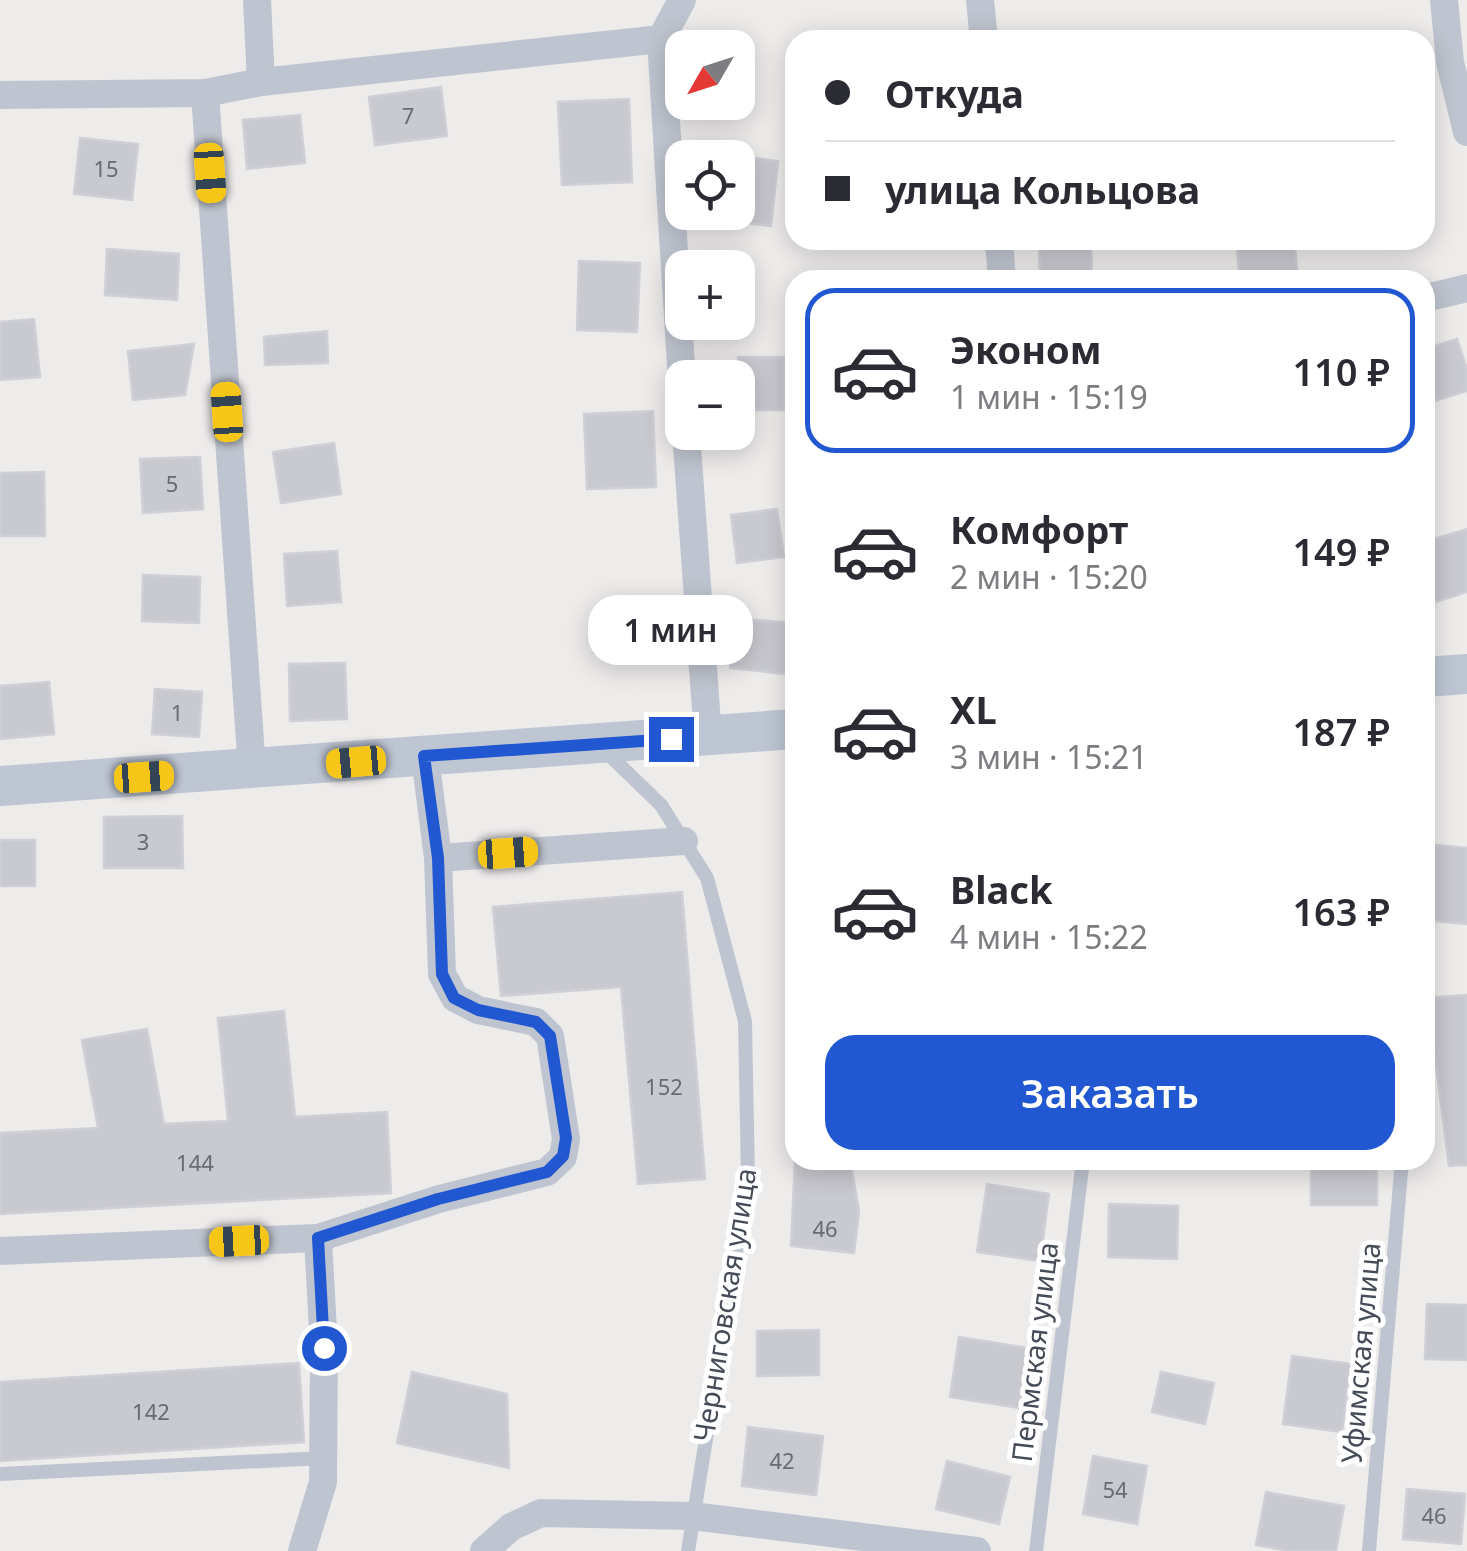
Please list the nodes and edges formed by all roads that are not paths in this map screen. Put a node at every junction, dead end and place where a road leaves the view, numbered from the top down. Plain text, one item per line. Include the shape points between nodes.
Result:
1 (258, 0) edge
2 (682, 0) edge
3 (980, 0) edge
4 (1444, 0) edge
5 (983, 30) edge
6 (661, 39) junction
7 (261, 82) junction
8 (205, 93) junction
9 (0, 94) edge
10 (1467, 132) edge
11 (1467, 288) edge
12 (1435, 296) edge
13 (681, 360) edge
14 (687, 450) edge
15 (1467, 674) edge
16 (1435, 676) edge
17 (785, 730) edge
18 (708, 737) junction
19 (597, 743) junction
20 (424, 756) junction
21 (252, 770) junction
22 (0, 786) edge
23 (684, 842) junction
24 (438, 858) junction
25 (1082, 1170) edge
26 (1401, 1170) edge
27 (318, 1238) junction
28 (0, 1251) edge
29 (324, 1458) junction
30 (0, 1474) edge
31 (692, 1516) junction
32 (302, 1551) edge
33 (484, 1551) edge
34 (688, 1551) edge
35 (977, 1551) edge
36 (1036, 1551) edge
37 (1369, 1551) edge

1 - 7 street
2 - 6 street
3 - 5 street
4 - 10 street
6 - 7 street
6 - 13 street
7 - 8 street
8 - 9 street
8 - 21 street
11 - 12 street
14 - 18 street
15 - 16 main road
17 - 18 main road
18 - 19 main road
19 - 20 main road
19 - 23 lane, Черниговская улица via 662,805
20 - 21 main road
20 - 24 street
21 - 22 main road
23 - 24 street
23 - 31 lane, Черниговская улица via 707,878 745,1021 748,1178
24 - 27 street via 442,974 454,998 536,1022 550,1036 563,1156 547,1172
25 - 36 lane, Пермская улица
26 - 37 lane, Уфимская улица
27 - 28 street
27 - 29 street
29 - 30 lane
29 - 32 street
31 - 33 street via 541,1514 511,1526
31 - 34 lane, Черниговская улица
31 - 35 street

